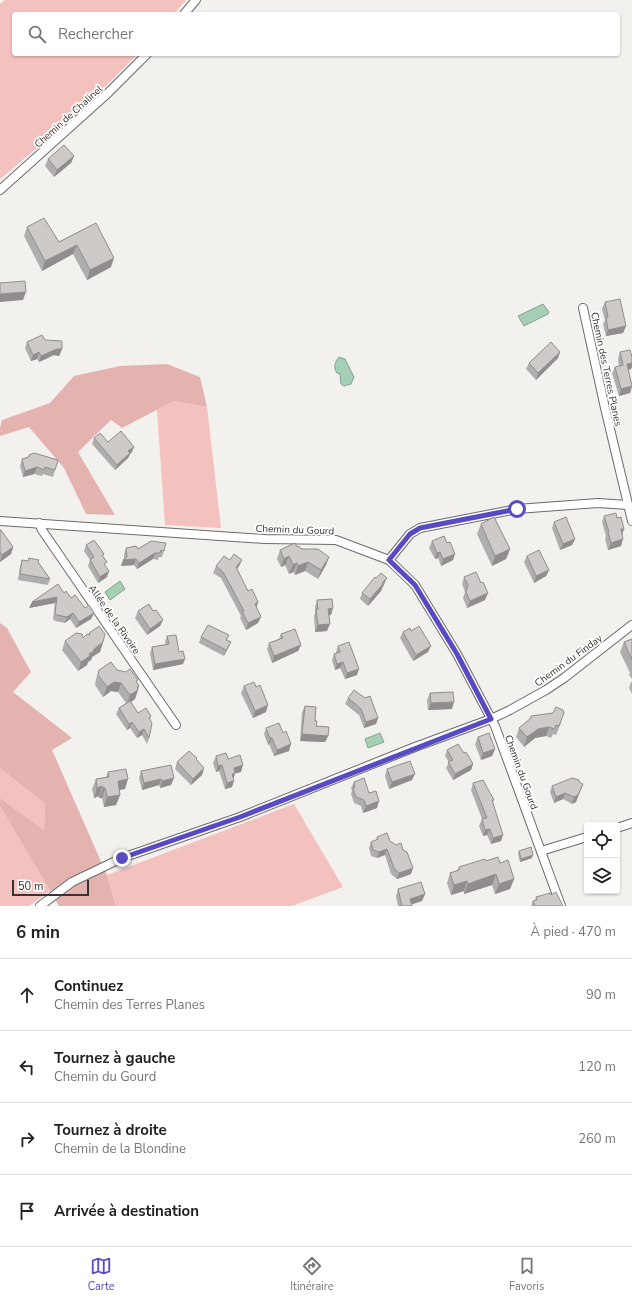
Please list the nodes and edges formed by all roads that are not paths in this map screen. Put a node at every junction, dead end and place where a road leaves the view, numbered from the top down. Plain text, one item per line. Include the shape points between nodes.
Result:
1 (196, 0) edge
2 (186, 12) edge
3 (145, 56) edge
4 (0, 190) edge
5 (583, 308) dead end
6 (628, 504) junction
7 (0, 521) edge
8 (632, 521) edge
9 (39, 523) junction
10 (389, 560) junction
11 (632, 625) edge
12 (491, 719) junction
13 (176, 725) dead end
14 (632, 823) edge
15 (620, 827) edge
16 (584, 838) edge
17 (541, 851) junction
18 (40, 906) edge
19 (561, 906) edge

1 - 2 street
3 - 4 street, Chemin de Chalinel via 108,93
5 - 6 street, Chemin des Terres Planes
6 - 8 street, Chemin des Terres Planes
6 - 10 street via 598,503 517,509 420,528 410,534
7 - 9 street, Chemin du Gourd
9 - 10 street, Chemin du Gourd via 265,538 336,540
9 - 13 street, Allée de la Rivoire
10 - 12 street, Chemin du Gourd via 415,585 457,654
11 - 12 street, Chemin du Finday via 546,690
12 - 17 street, Chemin du Gourd
12 - 18 street, Chemin du Finday via 240,817 122,858 72,882
14 - 15 street
16 - 17 street
17 - 19 street, Chemin du Gourd

